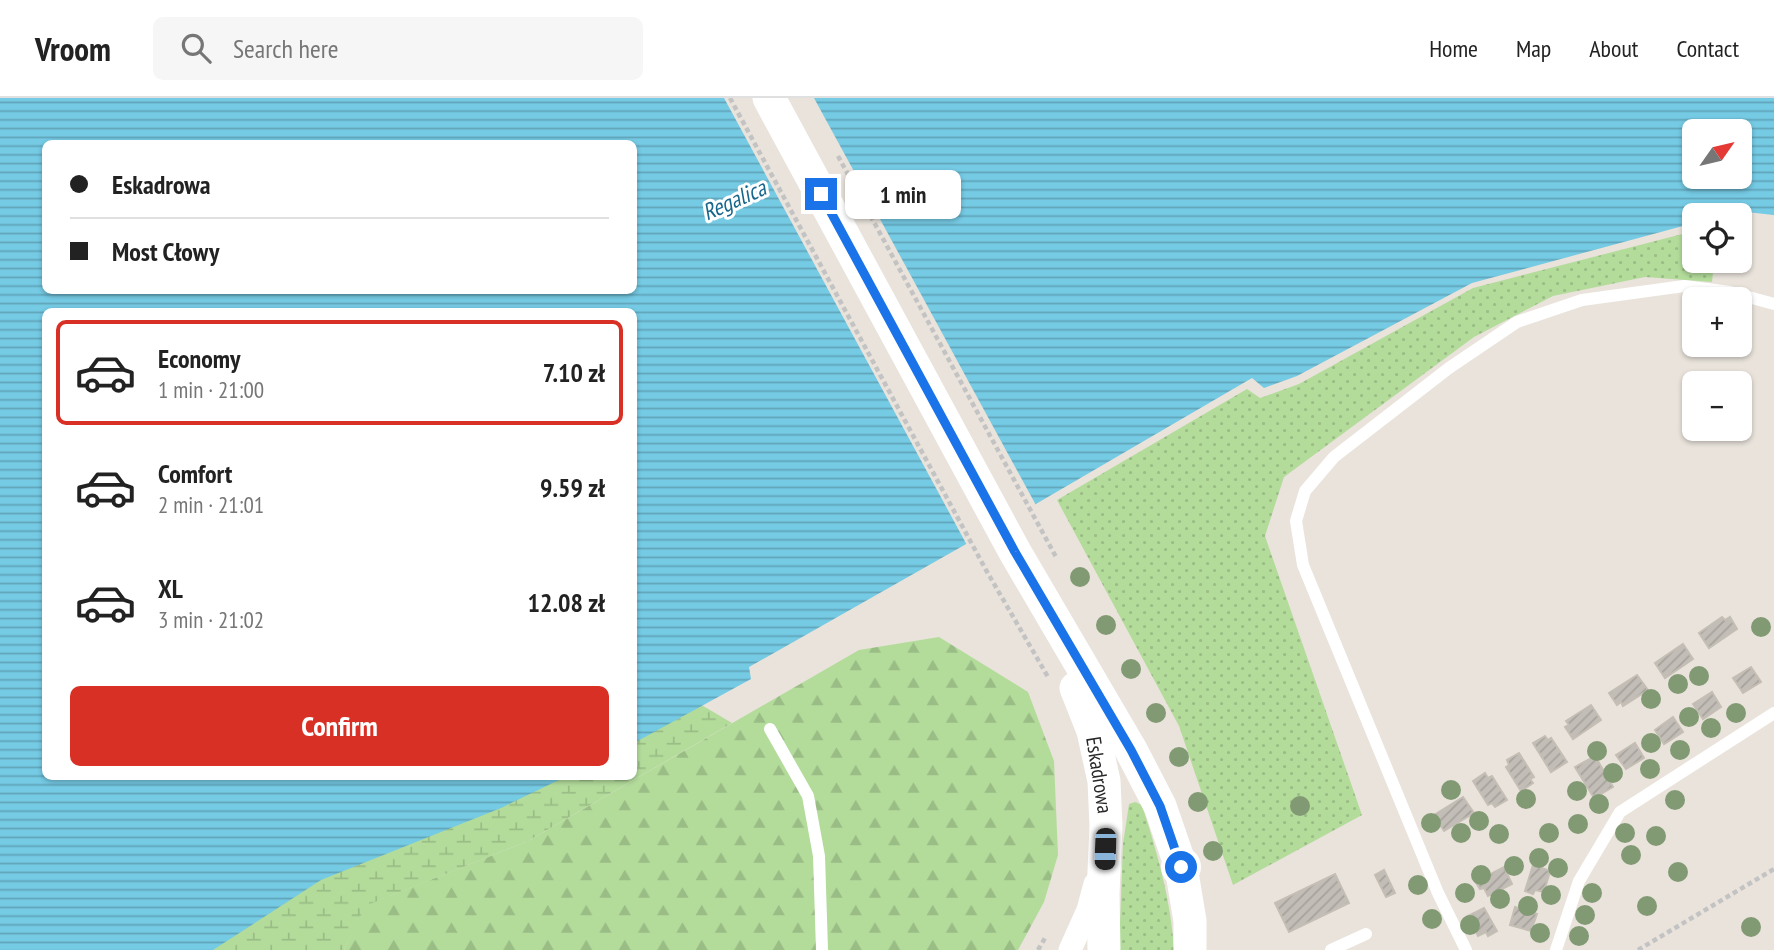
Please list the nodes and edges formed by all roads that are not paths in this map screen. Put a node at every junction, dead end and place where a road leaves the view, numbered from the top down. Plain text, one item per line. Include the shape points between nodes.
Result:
1 (769, 98) edge
2 (1774, 304) edge
3 (1015, 552) junction
4 (1774, 713) edge
5 (770, 729) dead end
6 (1106, 826) junction
7 (1366, 934) dead end
8 (822, 950) edge
9 (1070, 950) edge
10 (1104, 950) edge
11 (1190, 950) edge
12 (1331, 950) edge
13 (1466, 950) edge
14 (1556, 950) edge

1 - 3 street
2 - 13 lane via 1684,286 1582,300 1517,322 1334,457 1305,491 1296,521 1303,565 1438,893
3 - 6 street, Eskadrowa via 1093,731 1104,781
3 - 11 street, Eskadrowa via 1160,806 1181,867
4 - 14 lane via 1620,812 1579,881
5 - 8 lane via 808,796 819,856
6 - 9 street, Eskadrowa via 1088,910
6 - 10 street, Eskadrowa
7 - 12 lane

